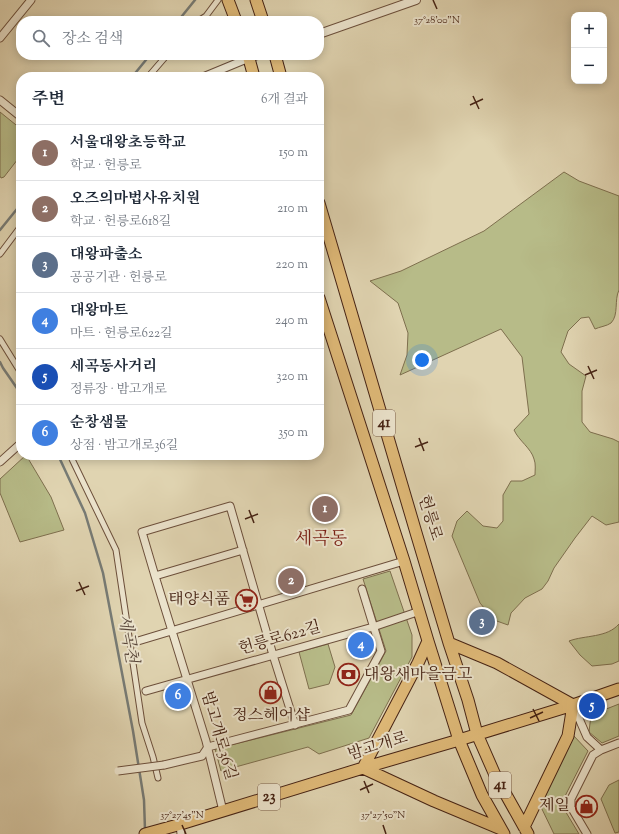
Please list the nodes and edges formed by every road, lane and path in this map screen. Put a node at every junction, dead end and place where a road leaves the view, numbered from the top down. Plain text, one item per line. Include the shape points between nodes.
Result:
1 (31, 0) edge
2 (218, 0) edge
3 (256, 0) edge
4 (416, 0) edge
5 (229, 2) edge
6 (18, 16) edge
7 (206, 16) edge
8 (234, 16) edge
9 (261, 16) edge
10 (16, 18) edge
11 (324, 32) edge
12 (0, 38) edge
13 (163, 60) edge
14 (242, 60) edge
15 (252, 60) edge
16 (276, 60) edge
17 (152, 72) edge
18 (214, 72) edge
19 (253, 72) edge
20 (280, 72) edge
21 (0, 100) edge
22 (16, 113) edge
23 (324, 220) edge
24 (16, 233) edge
25 (0, 254) edge
26 (324, 313) edge
27 (0, 339) edge
28 (16, 366) edge
29 (16, 448) edge
30 (72, 460) edge
31 (0, 462) edge
32 (243, 550) junction
33 (404, 561) junction
34 (154, 576) junction
35 (362, 589) dead end
36 (259, 605) junction
37 (420, 611) junction
38 (373, 627) junction
39 (172, 631) junction
40 (138, 640) dead end
41 (428, 641) junction
42 (449, 643) junction
43 (273, 655) junction
44 (187, 680) junction
45 (619, 689) edge
46 (146, 691) dead end
47 (573, 705) junction
48 (295, 724) junction
49 (477, 734) junction
50 (459, 740) junction
51 (619, 743) edge
52 (208, 747) junction
53 (601, 750) junction
54 (363, 768) junction
55 (118, 771) dead end
56 (158, 778) dead end
57 (223, 811) junction
58 (178, 828) edge
59 (526, 830) edge
60 (502, 832) edge
61 (145, 834) edge
62 (587, 834) edge

1 - 6 street
2 - 7 street
3 - 9 main road
4 - 11 street
5 - 8 main road
10 - 12 street
13 - 17 street
14 - 18 street
15 - 19 main road
16 - 20 main road
21 - 22 street
23 - 42 main road, 헌릉로 / 41
24 - 25 street
26 - 33 main road, 41
27 - 28 street
29 - 31 street
30 - 56 street via 116,550 142,723
32 - 34 street
32 - 34 street, 밤고개로36길 via 230,506 142,532
32 - 36 street
33 - 36 street
33 - 37 main road, 41
34 - 39 street, 밤고개로36길
35 - 38 street
36 - 39 street
36 - 43 street
37 - 38 street, 헌릉로622길
37 - 41 main road, 41
38 - 43 street, 헌릉로622길
38 - 48 street via 381,651 349,710
39 - 40 street
39 - 44 street, 밤고개로36길
41 - 50 main road, 41
41 - 54 main road
42 - 47 main road via 497,663
42 - 49 main road, 헌릉로 / 41
43 - 44 street, 헌릉로622길
43 - 48 street
44 - 46 street, 헌릉로622길
44 - 52 street, 밤고개로36길
45 - 47 main road, 밤고개로 / 23
47 - 49 main road, 밤고개로 / 23
47 - 53 street via 587,738
47 - 59 main road via 568,736
48 - 52 street
49 - 50 main road, 밤고개로 / 23
49 - 59 main road, 헌릉로 / 41 via 495,775
50 - 54 main road, 밤고개로 / 23
50 - 60 main road, 41 via 482,795
51 - 53 street
52 - 55 street, bridge via 202,756 164,765
52 - 57 street, 밤고개로36길
53 - 62 street via 593,755 571,799 571,807
54 - 57 main road, 밤고개로 / 23
54 - 60 main road
57 - 58 main road, 밤고개로 / 23
58 - 61 main road, 밤고개로 / 23

